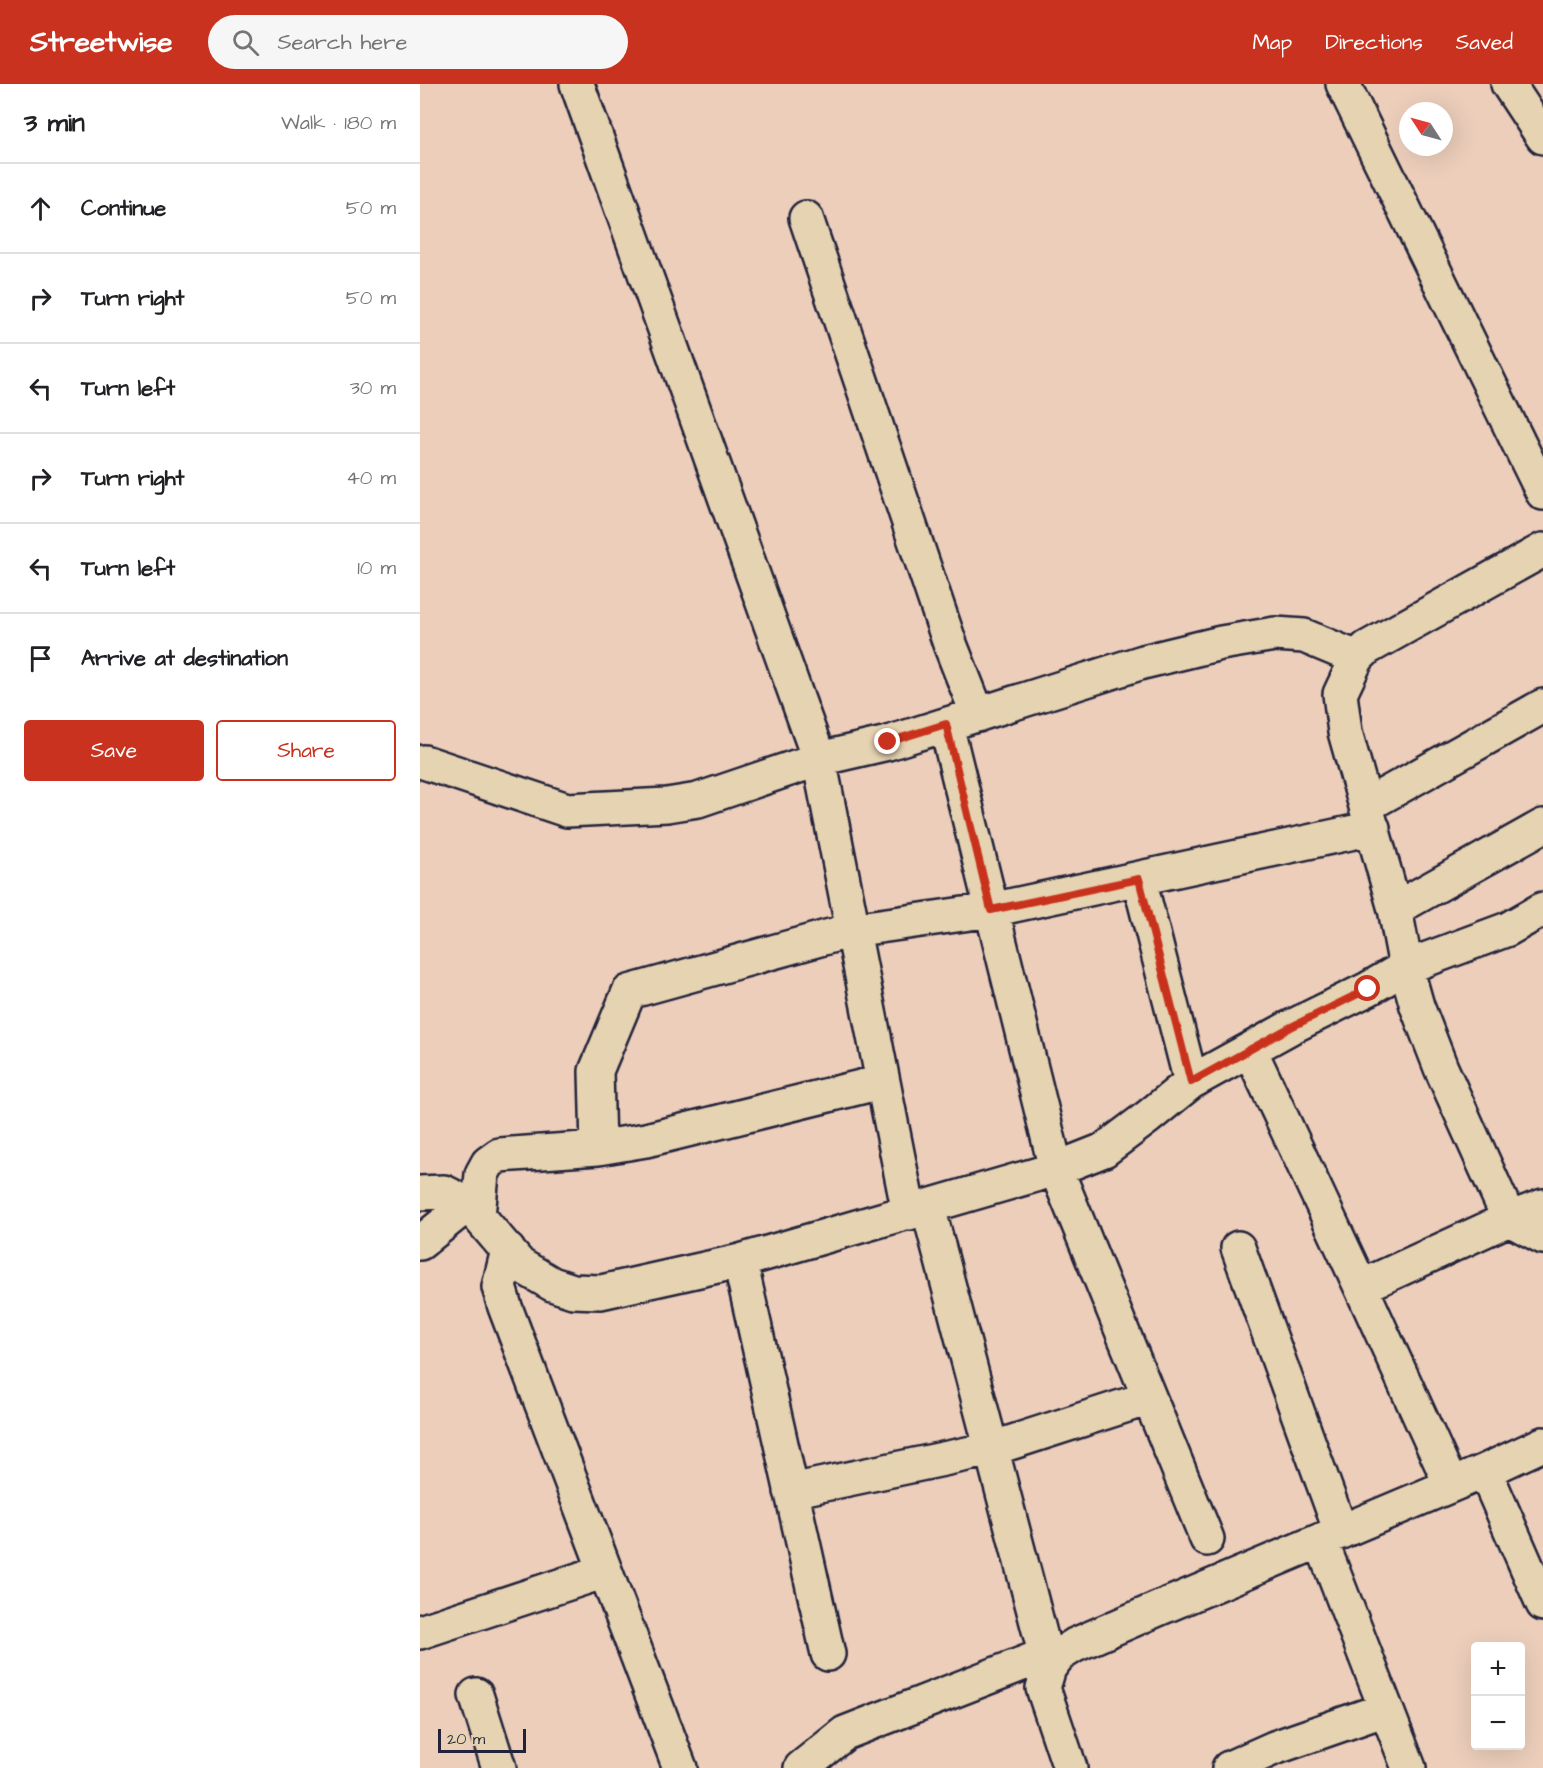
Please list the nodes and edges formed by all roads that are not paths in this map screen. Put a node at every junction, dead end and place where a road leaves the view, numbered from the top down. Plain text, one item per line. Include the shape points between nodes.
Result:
1 (577, 84) edge
2 (1508, 84) edge
3 (1354, 88) edge
4 (1543, 137) edge
5 (806, 218) dead end
6 (1539, 475) edge
7 (1543, 550) edge
8 (1357, 658) junction
9 (1543, 706) edge
10 (978, 715) junction
11 (946, 724) junction
12 (819, 759) junction
13 (424, 762) dead end
14 (1370, 816) junction
15 (1543, 826) edge
16 (1139, 879) junction
17 (1395, 909) junction
18 (991, 910) junction
19 (1540, 919) edge
20 (852, 930) junction
21 (1406, 967) junction
22 (1250, 1050) junction
23 (881, 1082) junction
24 (1191, 1082) junction
25 (598, 1148) junction
26 (1056, 1169) junction
27 (420, 1193) edge
28 (1543, 1206) edge
29 (473, 1210) junction
30 (918, 1210) junction
31 (1509, 1219) junction
32 (1543, 1237) edge
33 (420, 1243) edge
34 (1238, 1248) dead end
35 (508, 1250) junction
36 (740, 1261) junction
37 (1361, 1287) junction
38 (1149, 1398) junction
39 (1543, 1444) edge
40 (991, 1449) junction
41 (1485, 1472) junction
42 (1451, 1485) junction
43 (791, 1491) junction
44 (1331, 1537) junction
45 (1207, 1539) dead end
46 (605, 1571) junction
47 (1543, 1604) edge
48 (420, 1632) edge
49 (828, 1654) dead end
50 (1047, 1661) junction
51 (476, 1695) dead end
52 (1386, 1709) junction
53 (499, 1768) edge
54 (680, 1768) edge
55 (801, 1768) edge
56 (1070, 1768) edge
57 (1229, 1768) edge
58 (1409, 1768) edge

1 - 12 street
2 - 4 street
3 - 6 street
5 - 10 street via 950,644
7 - 8 street via 1367,648
8 - 10 street via 1304,636 1275,634 1143,662
8 - 14 street via 1340,694 1345,732
9 - 14 street
10 - 11 street
11 - 12 street
11 - 18 street
12 - 13 street via 698,800 567,810
12 - 20 street
14 - 16 street
14 - 17 street
15 - 17 street
16 - 18 street
16 - 24 street
17 - 21 street
18 - 20 street
18 - 26 street
19 - 21 street
20 - 23 street
20 - 25 street via 629,992 596,1071
21 - 22 street
21 - 31 street via 1441,1068
22 - 24 street
22 - 37 street
23 - 25 street via 646,1140
23 - 30 street
24 - 26 street via 1104,1150
25 - 29 street via 499,1155 482,1174
26 - 30 street
26 - 38 street
27 - 29 street via 444,1192
28 - 31 street
29 - 33 street
29 - 35 street
30 - 36 street
30 - 40 street
31 - 32 street
31 - 37 street
34 - 44 street
35 - 36 street via 520,1265 573,1291 601,1292
35 - 46 street via 500,1287 505,1307
36 - 43 street
37 - 42 street
38 - 40 street
38 - 45 street
39 - 41 street
40 - 43 street
40 - 50 street
41 - 42 street
41 - 47 street
42 - 44 street
43 - 49 street
44 - 50 street via 1075,1645
44 - 52 street
46 - 48 street
46 - 54 street
50 - 55 street via 845,1733
50 - 56 street via 1043,1688
51 - 53 street
52 - 57 street
52 - 58 street

